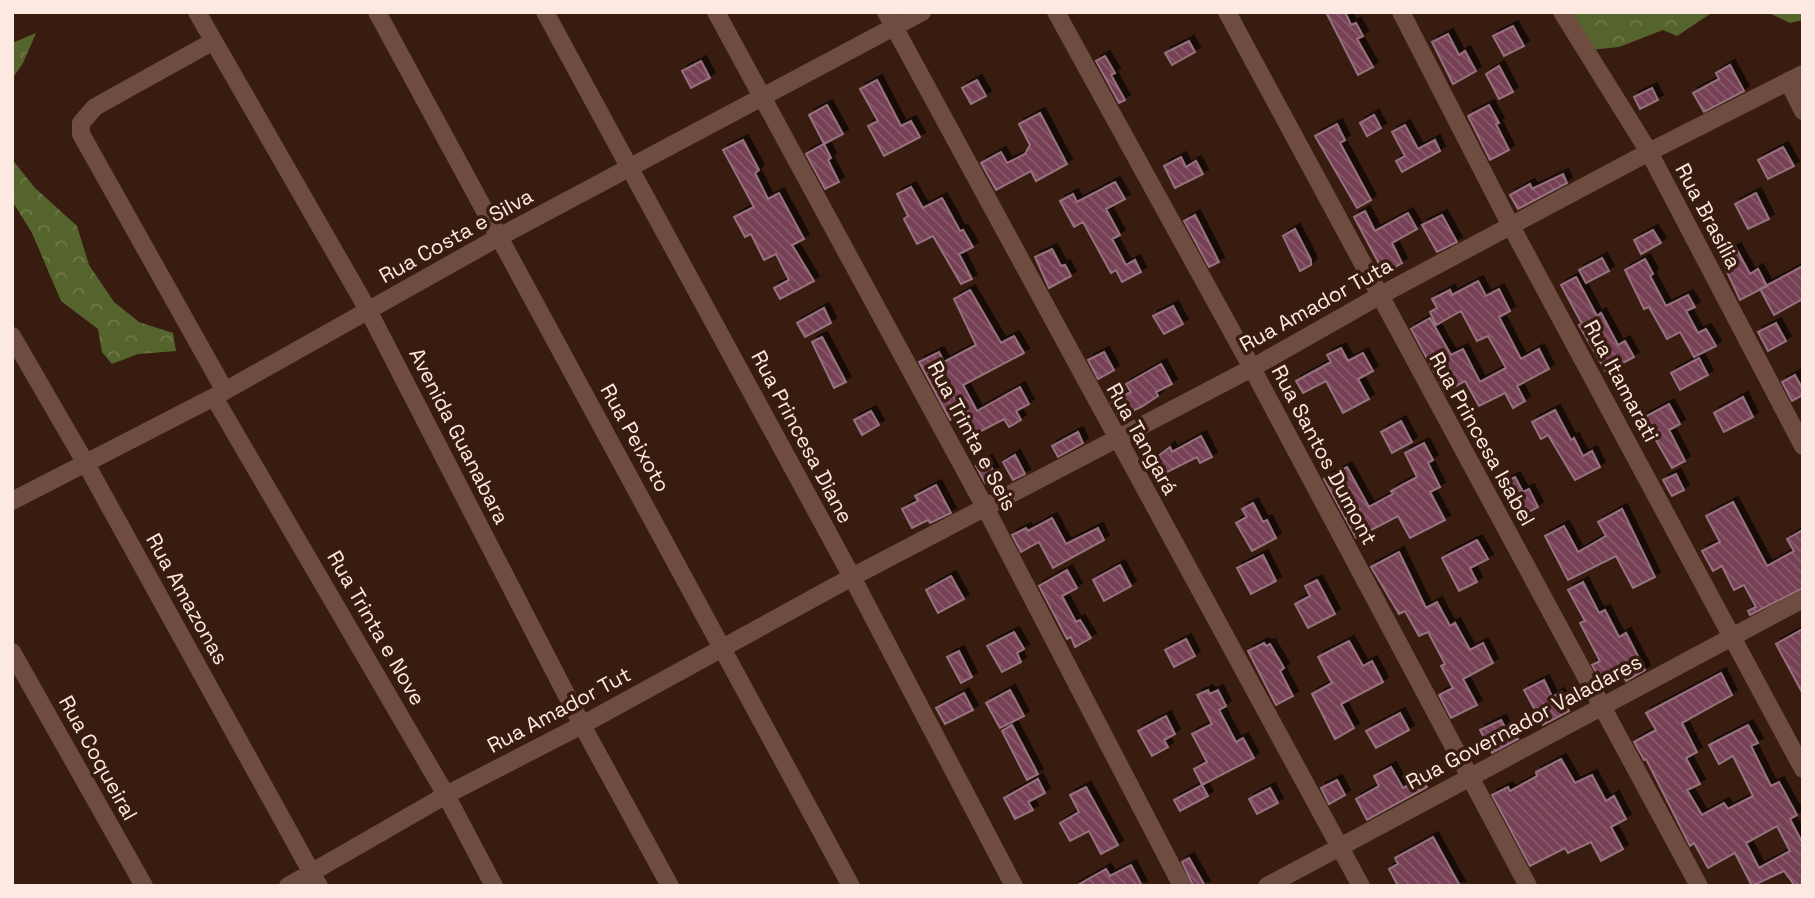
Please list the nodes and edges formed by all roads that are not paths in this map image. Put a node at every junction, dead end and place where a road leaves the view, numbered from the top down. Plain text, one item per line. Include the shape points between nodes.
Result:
1 (197, 12) edge
2 (377, 12) edge
3 (545, 12) edge
4 (716, 12) edge
5 (922, 12) edge
6 (1056, 12) edge
7 (1227, 12) edge
8 (1401, 12) edge
9 (1562, 12) edge
10 (890, 19) edge
11 (212, 42) junction
12 (1795, 78) edge
13 (763, 96) junction
14 (1803, 111) edge
15 (1649, 152) junction
16 (632, 168) junction
17 (1511, 226) junction
18 (499, 237) junction
19 (1379, 296) junction
20 (368, 310) junction
21 (12, 337) edge
22 (1252, 368) junction
23 (219, 394) junction
24 (1116, 438) junction
25 (1803, 446) edge
26 (85, 462) junction
27 (12, 500) edge
28 (986, 509) junction
29 (852, 577) junction
30 (1803, 599) edge
31 (1733, 636) junction
32 (723, 648) junction
33 (12, 652) edge
34 (1602, 707) junction
35 (582, 725) junction
36 (1803, 769) edge
37 (1470, 776) junction
38 (446, 795) junction
39 (1340, 846) junction
40 (316, 879) edge
41 (144, 886) edge
42 (288, 886) edge
43 (494, 886) edge
44 (670, 886) edge
45 (851, 886) edge
46 (1014, 886) edge
47 (1182, 886) edge
48 (1267, 886) edge
49 (1361, 886) edge
50 (1528, 886) edge
51 (1699, 886) edge

1 - 11 street, Avenida Guanabara
2 - 18 street, Rua Peixoto
3 - 16 street, Rua Princesa Diane
4 - 13 street, Rua Trinta e Seis
5 - 10 street, Rua Costa e Silva
6 - 22 street, Rua Santos Dumont
7 - 19 street, Rua Princesa Isabel
8 - 17 street, Rua Itamarati
9 - 15 street, Rua Brasília
10 - 13 street, Rua Costa e Silva
10 - 24 street, Rua Tangará
11 - 20 street, Avenida Guanabara
11 - 23 street, Rua Trinta e Nove via 95,107 81,123 82,134
12 - 14 street
12 - 15 street, Rua Amador Tuta
13 - 16 street, Rua Costa e Silva
13 - 28 street, Rua Trinta e Seis
15 - 17 street, Rua Amador Tuta
15 - 25 street, Rua Brasília
16 - 18 street, Rua Costa e Silva
16 - 29 street, Rua Princesa Diane
17 - 19 street, Rua Amador Tuta
17 - 31 street, Rua Itamarati
18 - 20 street, Rua Costa e Silva
18 - 32 street, Rua Peixoto
19 - 22 street, Rua Amador Tuta
19 - 34 street, Rua Princesa Isabel
20 - 23 street, Rua Costa e Silva
20 - 35 street, Avenida Guanabara
21 - 26 street, Rua Amazonas
22 - 24 street, Rua Amador Tuta
22 - 37 street, Rua Santos Dumont
23 - 26 street, Rua Costa e Silva
23 - 38 street, Rua Trinta e Nove
24 - 28 street, Rua Amador Tuta
24 - 39 street, Rua Tangará
26 - 27 street, Rua Costa e Silva
26 - 40 street, Rua Amazonas
28 - 29 street, Rua Amador Tuta
28 - 47 street, Rua Trinta e Seis
29 - 32 street, Rua Amador Tut
29 - 46 street, Rua Princesa Diane
30 - 31 street, Rua Governador Valadares
31 - 34 street, Rua Governador Valadares
31 - 36 street, Rua Itamarati
32 - 35 street, Rua Amador Tut
32 - 45 street, Rua Peixoto
33 - 41 street, Rua Coqueiral
34 - 37 street, Rua Governador Valadares
34 - 51 street, Rua Princesa Isabel
35 - 38 street, Rua Amador Tut
35 - 44 street, Avenida Guanabara
37 - 39 street, Rua Governador Valadares
37 - 50 street, Rua Santos Dumont
38 - 40 street, Rua Amador Tut
38 - 43 street, Rua Trinta e Nove
39 - 48 street, Rua Governador Valadares
39 - 49 street, Rua Tangará
40 - 42 street, Rua Amador Tut

